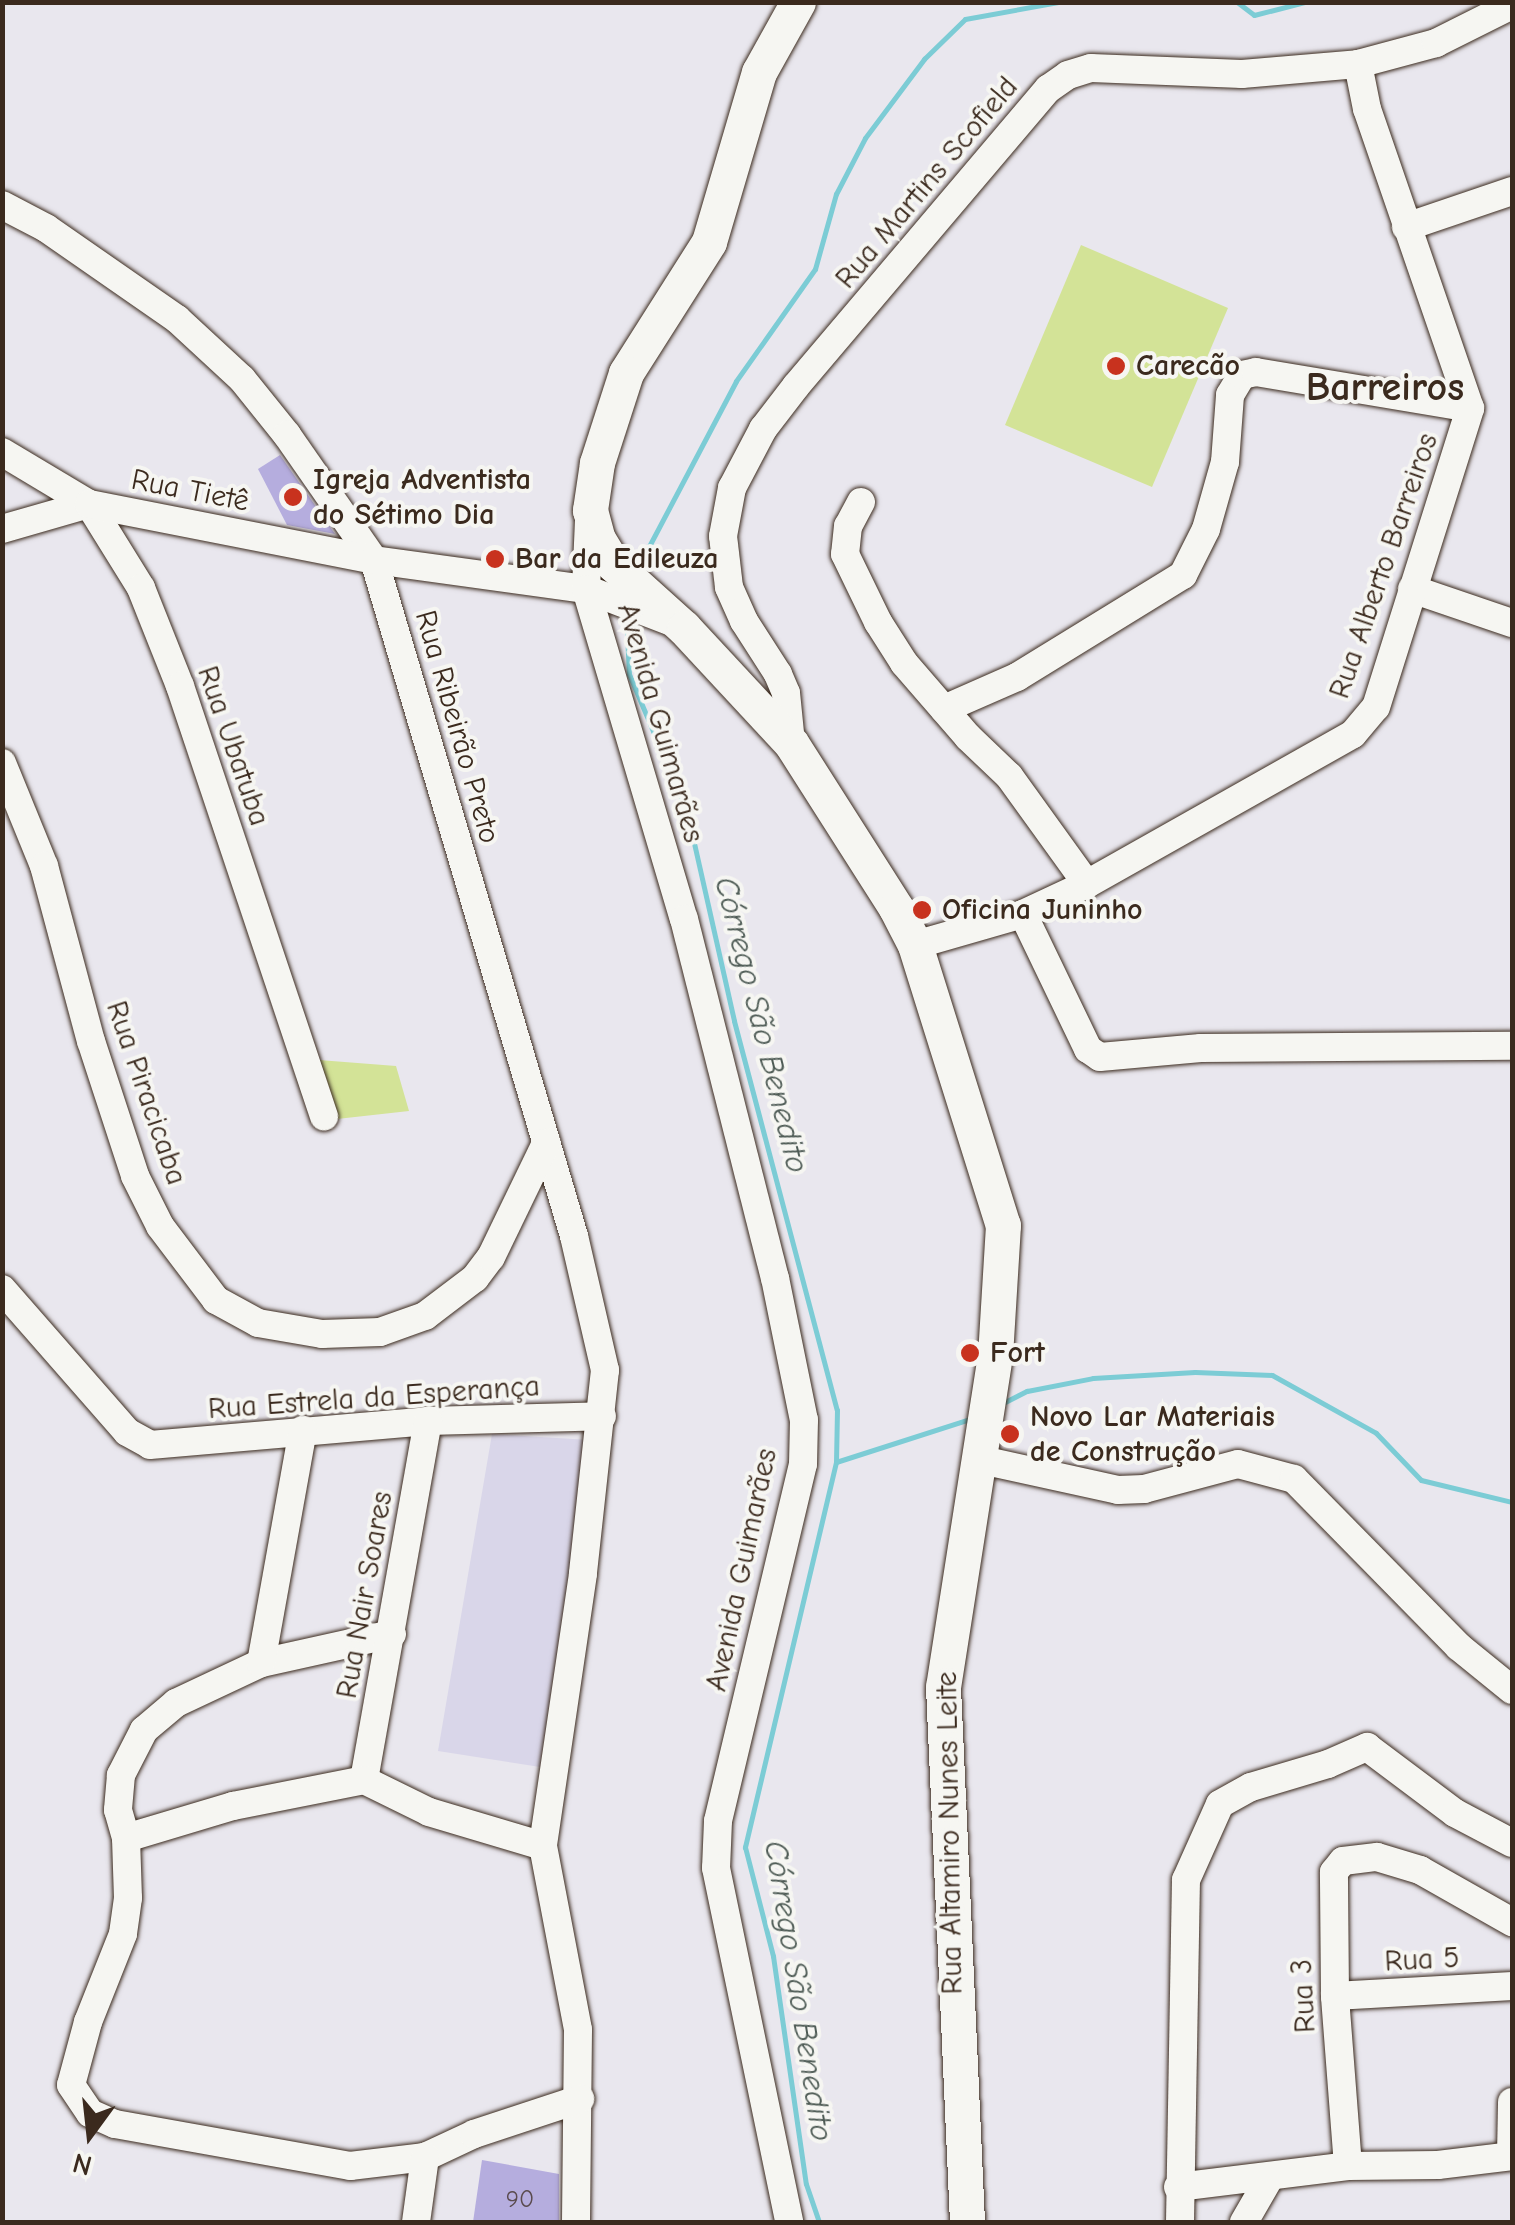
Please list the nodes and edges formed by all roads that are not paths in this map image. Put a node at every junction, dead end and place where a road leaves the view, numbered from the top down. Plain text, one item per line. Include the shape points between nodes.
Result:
1 (798, 2) edge
2 (1512, 4) edge
3 (1358, 64) junction
4 (1512, 191) edge
5 (2, 205) edge
6 (1406, 227) junction
7 (1470, 408) junction
8 (2, 452) edge
9 (860, 502) dead end
10 (89, 504) junction
11 (2, 529) edge
12 (374, 560) junction
13 (611, 585) junction
14 (1412, 589) junction
15 (1512, 623) edge
16 (944, 709) junction
17 (791, 744) junction
18 (2, 763) edge
19 (1087, 884) junction
20 (1023, 914) junction
21 (915, 945) junction
22 (1512, 1046) edge
23 (324, 1116) dead end
24 (546, 1143) junction
25 (2, 1289) edge
26 (602, 1416) junction
27 (428, 1421) junction
28 (302, 1430) junction
29 (983, 1431) junction
30 (392, 1634) junction
31 (261, 1663) junction
32 (1512, 1690) edge
33 (364, 1780) junction
34 (126, 1838) junction
35 (1512, 1843) edge
36 (543, 1846) junction
37 (1512, 1922) edge
38 (1512, 1986) edge
39 (1336, 1996) junction
40 (580, 2098) junction
41 (1512, 2102) edge
42 (1512, 2156) edge
43 (424, 2157) junction
44 (1348, 2166) junction
45 (1270, 2177) junction
46 (1178, 2187) junction
47 (416, 2222) edge
48 (576, 2222) edge
49 (788, 2222) edge
50 (966, 2222) edge
51 (1180, 2222) edge
52 (1244, 2222) edge

1 - 13 main road, Rua Altamiro Nunes Leite via 760,72 710,242 626,374 597,463 590,510
2 - 3 street, Rua Martins Scofield via 1436,43
3 - 6 street, Rua Alberto Barreiros
3 - 17 street, Rua Martins Scofield via 1242,74 1091,68 1068,75 1048,89 905,256 763,429 743,462 726,515 730,587 782,684
4 - 6 street
5 - 12 street, Rua Ribeirão Preto via 177,319 242,380
6 - 7 street, Rua Alberto Barreiros
7 - 14 street, Rua Alberto Barreiros
7 - 16 street via 1256,372 1242,376 1230,395 1226,462 1206,529 1183,575 1017,677
8 - 10 street, Rua Ubatuba
9 - 16 street via 845,554 904,664
10 - 11 street, Rua Tietê
10 - 12 street, Rua Tietê
10 - 23 street, Rua Ubatuba via 140,588 180,686
12 - 13 street, Rua Tietê
12 - 24 street, Rua Ribeirão Preto
13 - 17 main road, Rua Altamiro Nunes Leite via 672,622
13 - 49 street, Avenida Guimarães via 804,1420 803,1464 718,1821 716,1868
14 - 15 street
14 - 19 street, Rua Alberto Barreiros via 1381,695 1363,725
16 - 19 street via 1009,776
17 - 21 main road, Rua Altamiro Nunes Leite
18 - 24 street, Rua Piracicaba via 44,866 135,1176 160,1226 216,1300 258,1322 322,1334 380,1332 426,1316 492,1257
19 - 20 street, Rua Alberto Barreiros
20 - 21 street, Rua Alberto Barreiros
20 - 22 street via 1088,1049 1100,1056 1254,1046
21 - 29 main road, Rua Altamiro Nunes Leite via 1003,1224 1002,1291
24 - 26 street, Rua Ribeirão Preto via 606,1370
25 - 28 street, Rua Estrela da Esperança via 127,1432 150,1444
26 - 27 street, Rua Estrela da Esperança
26 - 36 street, Rua Ribeirão Preto
27 - 28 street, Rua Estrela da Esperança
27 - 30 street, Rua Nair Soares
28 - 31 street
29 - 32 street via 1118,1490 1238,1464 1294,1479 1458,1647
29 - 50 main road, Rua Altamiro Nunes Leite via 943,1687
30 - 31 street
30 - 33 street, Rua Nair Soares
31 - 34 street via 176,1703 144,1730 121,1775 118,1810
33 - 34 street via 232,1806
33 - 36 street via 430,1812
34 - 43 street via 122,1934 72,2085 90,2113 154,2133 350,2166
35 - 46 street via 1481,1830 1371,1748 1227,1797 1213,1814 1186,1880
36 - 40 street, Rua Ribeirão Preto via 578,2030
37 - 39 street, Rua 3 via 1420,1870 1377,1857 1343,1861 1334,1872
38 - 39 street, Rua 5
39 - 44 street, Rua 3
40 - 43 street
40 - 48 street, Rua Ribeirão Preto
41 - 42 street
42 - 44 street
43 - 47 street
44 - 45 street
45 - 46 street
45 - 52 street
46 - 51 street

